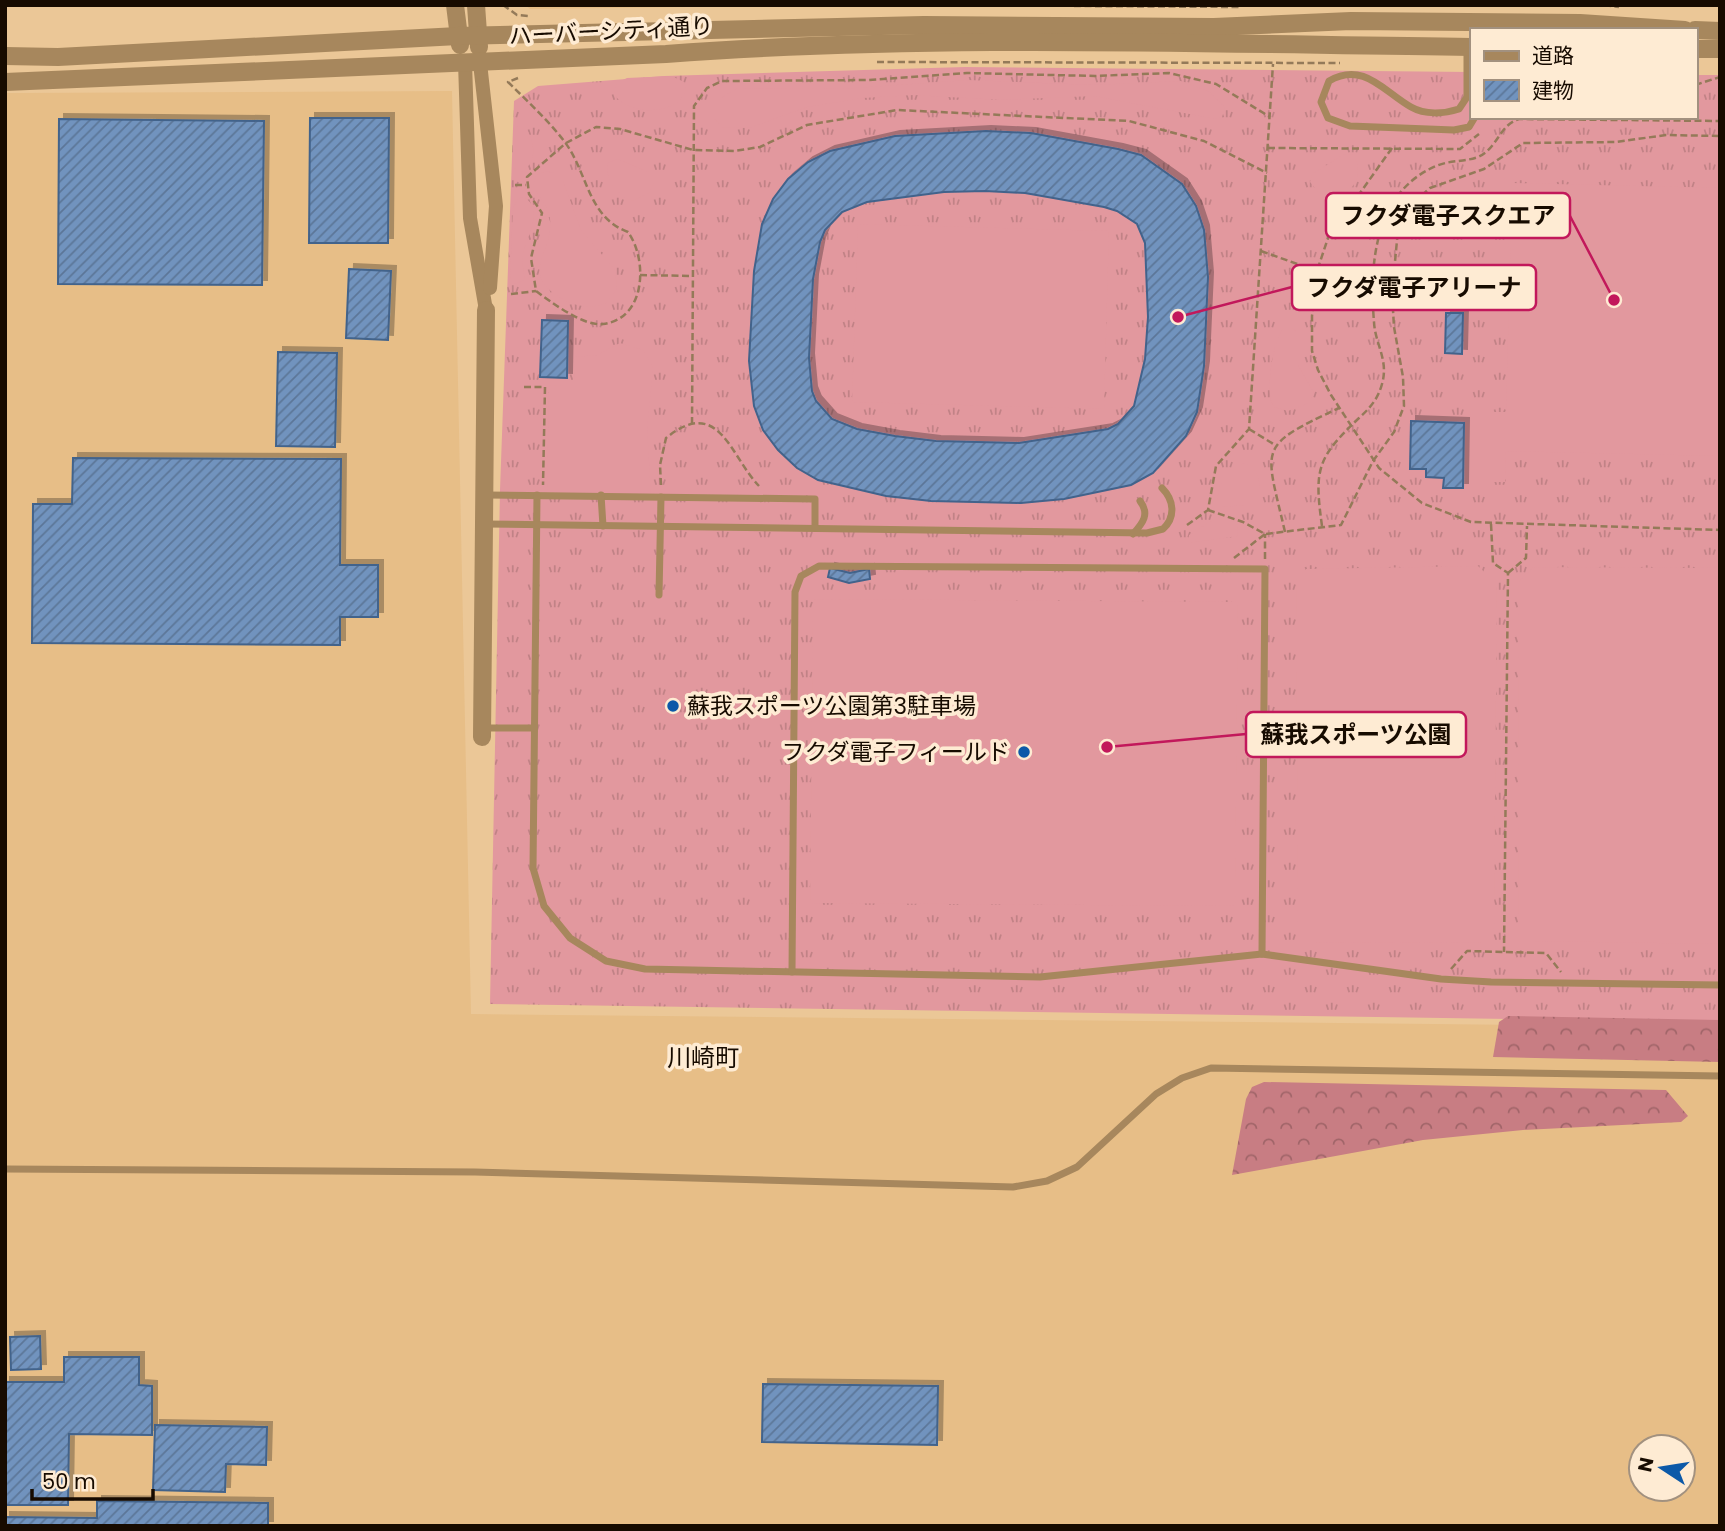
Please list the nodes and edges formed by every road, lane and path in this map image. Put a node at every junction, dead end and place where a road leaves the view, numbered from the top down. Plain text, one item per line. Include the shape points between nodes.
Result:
1 (455, 5) edge
2 (476, 5) edge
3 (1074, 6) edge
4 (1238, 7) edge
5 (1467, 14) edge
6 (1655, 28) edge
7 (1697, 30) edge
8 (1720, 31) edge
9 (458, 36) junction
10 (478, 37) junction
11 (1470, 49) edge
12 (1697, 49) edge
13 (1720, 49) edge
14 (5, 56) edge
15 (473, 62) junction
16 (873, 62) dead end
17 (1273, 63) junction
18 (1342, 64) dead end
19 (527, 74) dead end
20 (1720, 77) edge
21 (5, 82) edge
22 (1697, 84) edge
23 (1270, 117) junction
24 (1474, 119) edge
25 (1720, 121) edge
26 (1481, 131) dead end
27 (1720, 136) edge
28 (566, 143) junction
29 (1268, 148) junction
30 (1392, 148) junction
31 (693, 150) junction
32 (1267, 173) junction
33 (515, 185) dead end
34 (526, 185) junction
35 (495, 217) junction
36 (471, 218) junction
37 (1261, 251) junction
38 (1317, 271) junction
39 (640, 275) junction
40 (692, 276) junction
41 (536, 291) junction
42 (511, 294) dead end
43 (486, 310) junction
44 (524, 387) dead end
45 (1339, 408) junction
46 (692, 424) junction
47 (1350, 426) junction
48 (1249, 429) junction
49 (1275, 445) junction
50 (1373, 461) junction
51 (1162, 488) dead end
52 (484, 495) junction
53 (540, 495) junction
54 (601, 495) junction
55 (661, 497) junction
56 (772, 498) junction
57 (1140, 501) dead end
58 (1208, 510) junction
59 (483, 524) junction
60 (660, 524) junction
61 (1491, 524) junction
62 (537, 525) junction
63 (1187, 525) dead end
64 (815, 526) junction
65 (1322, 526) junction
66 (1527, 526) junction
67 (603, 527) junction
68 (1720, 530) edge
69 (1285, 532) junction
70 (1133, 534) junction
71 (1265, 534) junction
72 (1219, 569) junction
73 (1265, 569) junction
74 (1508, 573) junction
75 (659, 595) dead end
76 (534, 728) junction
77 (482, 733) joint
78 (1504, 952) junction
79 (1262, 954) junction
80 (792, 972) junction
81 (1441, 979) junction
82 (1571, 984) junction
83 (1720, 985) edge
84 (1720, 1076) edge
85 (5, 1169) edge

1 - 9 street
2 - 10 street
3 - 4 path
5 - 6 street, ハーバーシティ通り
5 - 10 street, ハーバーシティ通り via 1214,27 924,25
5 - 11 street
7 - 8 street
9 - 10 street, ハーバーシティ通り
9 - 14 street, ハーバーシティ通り
9 - 15 street
10 - 15 street
11 - 15 street, ハーバーシティ通り via 990,42 775,46
11 - 24 lane via 1467,97 1459,109 1422,112 1376,80 1353,75 1329,81 1321,102 1328,118 1350,126 1454,130 1469,127
12 - 13 street
15 - 21 street, ハーバーシティ通り
15 - 35 street
15 - 36 street
16 - 17 path
17 - 18 path
17 - 23 path
19 - 28 path via 508,82
20 - 22 path
23 - 29 path
23 - 31 path via 1216,84 1168,73 977,72 868,80 722,81 707,88 694,106
25 - 47 path via 1519,119 1508,124 1497,142 1480,156 1439,164 1416,178 1392,204 1378,231 1374,322 1384,373 1371,406
26 - 30 path via 1460,149
27 - 50 path via 1523,143 1484,169 1435,185 1420,195 1401,220 1395,250 1392,311 1404,406 1394,432
28 - 31 path via 596,127 620,129
28 - 34 path via 533,170
28 - 39 path via 597,209 634,241
29 - 30 path
29 - 32 path
30 - 38 path via 1328,238
31 - 32 path via 760,147 807,125 897,110 1090,117 1129,121 1204,141
31 - 40 path
32 - 37 path
33 - 34 path
34 - 41 path via 542,213 531,258
35 - 36 street via 484,226
35 - 43 street
36 - 43 street
37 - 38 path
37 - 48 path
38 - 45 path via 1312,351
39 - 40 path
39 - 41 path via 632,306 618,319 603,324 561,309
40 - 46 path
41 - 42 path
43 - 52 street
44 - 53 path via 545,387
45 - 47 path
45 - 49 path via 1290,431
46 - 55 path via 666,438 660,465
46 - 56 path via 708,424 723,434 753,480
47 - 50 path
47 - 65 path via 1331,445 1320,471 1317,491
48 - 49 path
48 - 58 path via 1216,466
49 - 69 path via 1270,459
50 - 61 path via 1422,503 1462,519
50 - 65 path via 1340,525
51 - 70 lane via 1171,504 1169,524 1156,532
52 - 53 lane
52 - 59 street
53 - 54 lane
53 - 62 lane
54 - 55 lane
54 - 67 lane
55 - 56 lane
55 - 60 lane
56 - 64 lane via 815,499
57 - 70 lane via 1145,519
58 - 63 path
58 - 71 path
59 - 62 lane
59 - 77 street
60 - 64 lane
60 - 67 lane
60 - 75 lane
61 - 66 path
61 - 74 path via 1493,563
62 - 67 lane
62 - 76 lane
64 - 70 lane
65 - 69 path
66 - 68 path
66 - 74 path via 1526,558
69 - 71 path
71 - 72 path
71 - 73 path
72 - 73 lane
72 - 80 lane via 819,566 801,576 795,592
73 - 79 lane
74 - 78 path
76 - 77 lane
76 - 80 lane via 533,868 544,906 570,938 606,961 645,969
78 - 81 path via 1467,951
78 - 82 path via 1546,953
79 - 80 lane via 1040,977
79 - 81 lane
81 - 82 lane
82 - 83 lane
84 - 85 lane via 1211,1068 1156,1094 1077,1167 1048,1181 1013,1187 308,1169

